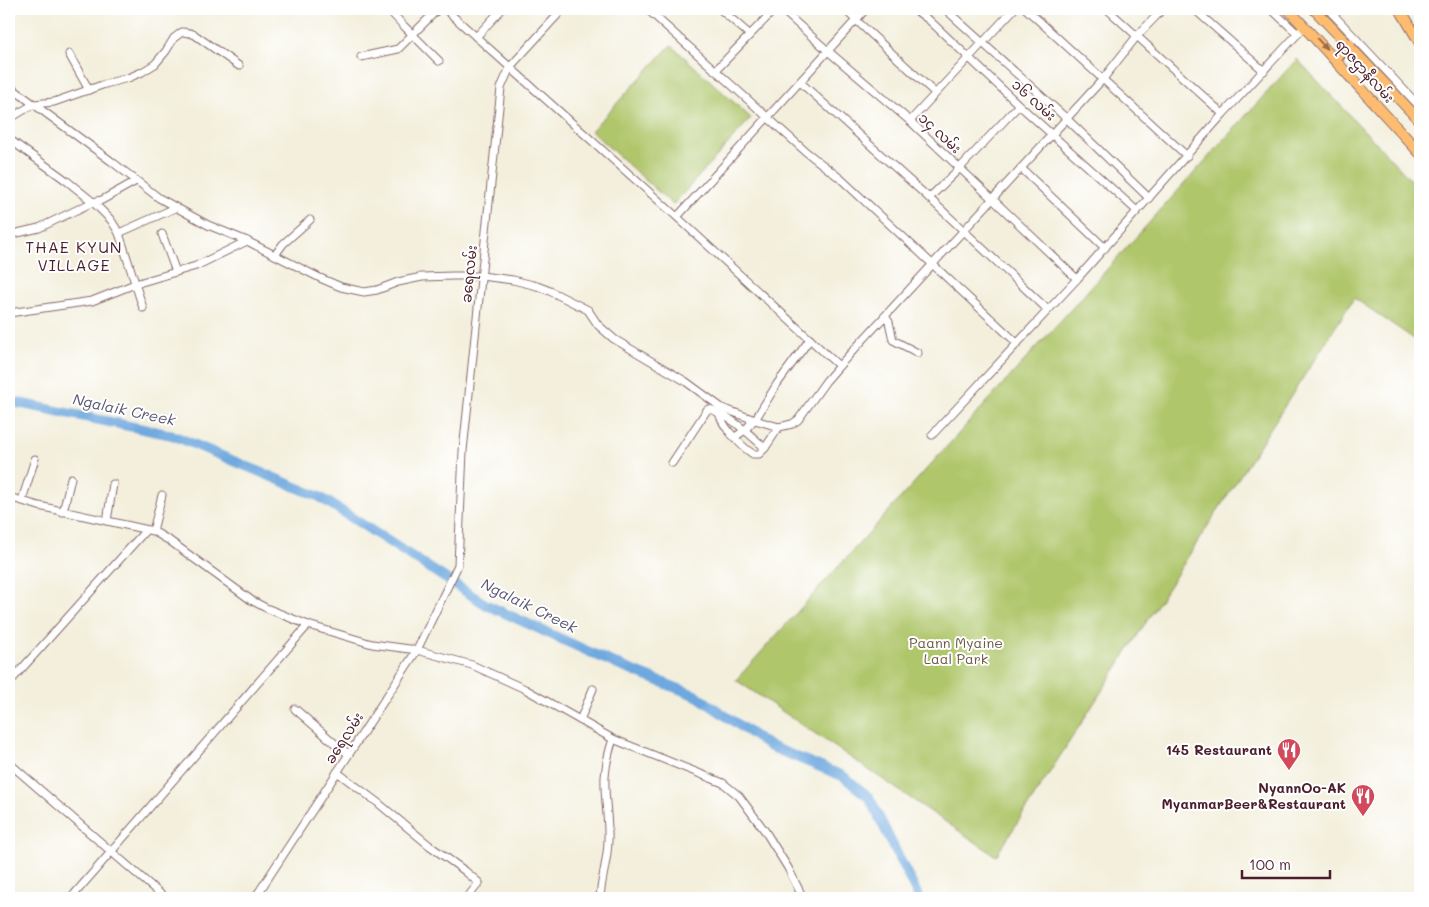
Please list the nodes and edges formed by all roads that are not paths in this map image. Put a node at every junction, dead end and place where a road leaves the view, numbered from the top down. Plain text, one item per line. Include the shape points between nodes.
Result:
1 (388, 9) edge
2 (438, 9) edge
3 (445, 9) edge
4 (502, 9) edge
5 (563, 9) edge
6 (647, 9) edge
7 (720, 9) edge
8 (775, 9) edge
9 (782, 9) edge
10 (844, 9) edge
11 (866, 9) edge
12 (914, 9) edge
13 (945, 9) edge
14 (1014, 9) edge
15 (1026, 9) edge
16 (1107, 9) edge
17 (1163, 9) edge
18 (1194, 9) edge
19 (1271, 9) edge
20 (1288, 9) edge
21 (1400, 9) edge
22 (1322, 10) edge
23 (856, 20) junction
24 (1302, 30) junction
25 (749, 34) junction
26 (412, 35) junction
27 (1137, 36) junction
28 (476, 37) junction
29 (983, 42) junction
30 (1420, 43) edge
31 (1349, 44) junction
32 (828, 52) junction
33 (68, 54) dead end
34 (361, 57) dead end
35 (969, 57) junction
36 (1335, 59) junction
37 (439, 61) dead end
38 (239, 66) dead end
39 (510, 67) junction
40 (715, 71) junction
41 (1264, 71) junction
42 (1103, 78) junction
43 (800, 82) junction
44 (9, 86) edge
45 (89, 90) junction
46 (935, 93) junction
47 (34, 104) junction
48 (1019, 105) junction
49 (1420, 107) edge
50 (1223, 114) junction
51 (768, 118) junction
52 (1066, 118) junction
53 (9, 120) edge
54 (1420, 121) edge
55 (910, 122) junction
56 (1052, 134) junction
57 (9, 139) edge
58 (1420, 153) edge
59 (1187, 156) junction
60 (1021, 168) junction
61 (959, 169) junction
62 (136, 181) junction
63 (929, 198) junction
64 (1149, 198) junction
65 (991, 199) junction
66 (93, 202) junction
67 (175, 208) junction
68 (1137, 211) junction
69 (677, 217) junction
70 (310, 220) dead end
71 (963, 230) junction
72 (119, 234) junction
73 (162, 234) dead end
74 (9, 236) edge
75 (247, 241) junction
76 (1105, 248) junction
77 (275, 255) junction
78 (932, 264) junction
79 (176, 272) junction
80 (481, 276) junction
81 (1076, 279) junction
82 (135, 284) junction
83 (143, 308) dead end
84 (1048, 310) junction
85 (9, 313) edge
86 (885, 316) junction
87 (810, 339) junction
88 (1017, 343) junction
89 (918, 353) dead end
90 (839, 366) junction
91 (721, 411) junction
92 (755, 420) junction
93 (779, 427) junction
94 (745, 430) junction
95 (932, 435) dead end
96 (735, 437) junction
97 (765, 448) junction
98 (35, 460) dead end
99 (672, 463) dead end
100 (71, 478) dead end
101 (114, 484) dead end
102 (162, 495) dead end
103 (9, 497) edge
104 (22, 500) junction
105 (63, 512) junction
106 (108, 521) junction
107 (149, 531) junction
108 (308, 625) junction
109 (417, 650) junction
110 (9, 683) edge
111 (593, 689) dead end
112 (295, 709) dead end
113 (580, 720) junction
114 (613, 739) junction
115 (349, 754) junction
116 (9, 763) edge
117 (337, 772) junction
118 (111, 851) junction
119 (258, 897) edge
120 (71, 898) edge
121 (165, 898) edge
122 (467, 898) edge
123 (600, 898) edge
124 (803, 898) edge

1 - 26 street
2 - 26 street
3 - 28 street
4 - 28 street
5 - 39 street, ခရေလမ်း
6 - 40 street
7 - 25 street
8 - 25 street
9 - 32 street, ၁၄ လမ်း
10 - 23 street
11 - 23 street
12 - 35 street, ၁၆ လမ်း
13 - 29 street
14 - 29 street
15 - 42 street
16 - 27 street
17 - 27 street
18 - 41 street
19 - 24 street
20 - 24 main road, ရာဇဌာနီလမ်း
21 - 30 main road
22 - 31 main road, ရာဇဌာနီလမ်း
22 - 49 street
23 - 32 street
23 - 46 street
24 -> 36 main road, ရာဇဌာနီလမ်း
24 - 41 street
25 - 40 street
26 - 34 street via 398,49
26 - 37 street
27 - 42 street
27 - 50 street
28 - 39 street
29 - 35 street
29 - 52 street
31 - 36 highway
31 - 54 main road, ရာဇဌာနီလမ်း
32 - 43 street
32 - 55 street, ၁၄ လမ်း
33 - 45 street
35 - 46 street
35 - 48 street, ၁၆ လမ်း
36 - 58 main road, ရာဇဌာနီလမ်း
38 - 45 street via 190,33 182,32 155,64 128,78
39 - 69 street
39 - 80 street, ခရေလမ်း via 501,88
40 - 51 street
41 - 50 street
42 - 52 street
42 - 59 street
43 - 51 street
43 - 63 street
44 - 47 street
45 - 47 street via 54,102
46 - 55 street
47 - 53 street
47 - 62 street
48 - 56 street, ၁၆ လမ်း
48 - 61 street
50 - 59 street
51 - 69 street
51 - 78 street via 841,179
52 - 56 street
52 - 64 street
55 - 61 street, ၁၄ လမ်း
56 - 60 street
56 - 68 street, ၁၆ လမ်း
57 - 66 street
59 - 64 street
60 - 65 street
60 - 76 street
61 - 63 street
61 - 65 street, ၁၄ လမ်း
62 - 66 street
62 - 67 street
63 - 71 street
64 - 68 street
65 - 71 street
65 - 81 street, ၁၄ လမ်း
66 - 72 street via 111,220
66 - 74 street via 39,228
67 - 72 street
67 - 75 street
68 - 76 street
69 - 87 street
70 - 77 street
71 - 78 street
71 - 84 street
72 - 82 street
73 - 79 street
75 - 77 street
75 - 79 street via 196,266
76 - 81 street
77 - 80 street via 341,287 364,292 422,277
78 - 86 street
78 - 88 street
79 - 82 street
80 - 91 street via 537,286 588,310 598,326 614,339 685,381
80 - 109 street, ခရေလမ်း via 463,451 458,565
81 - 84 street
82 - 83 street
82 - 85 street via 92,301
84 - 88 street
86 - 89 street via 893,340
86 - 90 street
87 - 90 street
87 - 92 street
88 - 95 street
90 - 93 street via 798,420
91 - 92 street
91 - 94 street
91 - 96 street via 721,420
91 - 99 street via 707,410
92 - 93 street
92 - 94 street
93 - 97 street
94 - 96 street
94 - 97 street
96 - 97 street via 754,454
98 - 104 street
100 - 105 street
101 - 106 street
102 - 107 street
103 - 104 street
104 - 105 street
105 - 106 street
106 - 107 street
107 - 108 street via 170,541 251,600
107 - 110 street
108 - 109 street via 372,644
108 - 118 street
109 - 113 street via 472,665 525,689
109 - 115 street, ခရေလမ်း
111 - 113 street
112 - 115 street
113 - 114 street
114 - 123 street via 605,778 608,840
114 - 124 street via 730,788 765,831
115 - 117 street, ခရေလမ်း
116 - 118 street
117 - 119 street, ခရေလမ်း
117 - 122 street via 479,883
118 - 120 street
118 - 121 street

